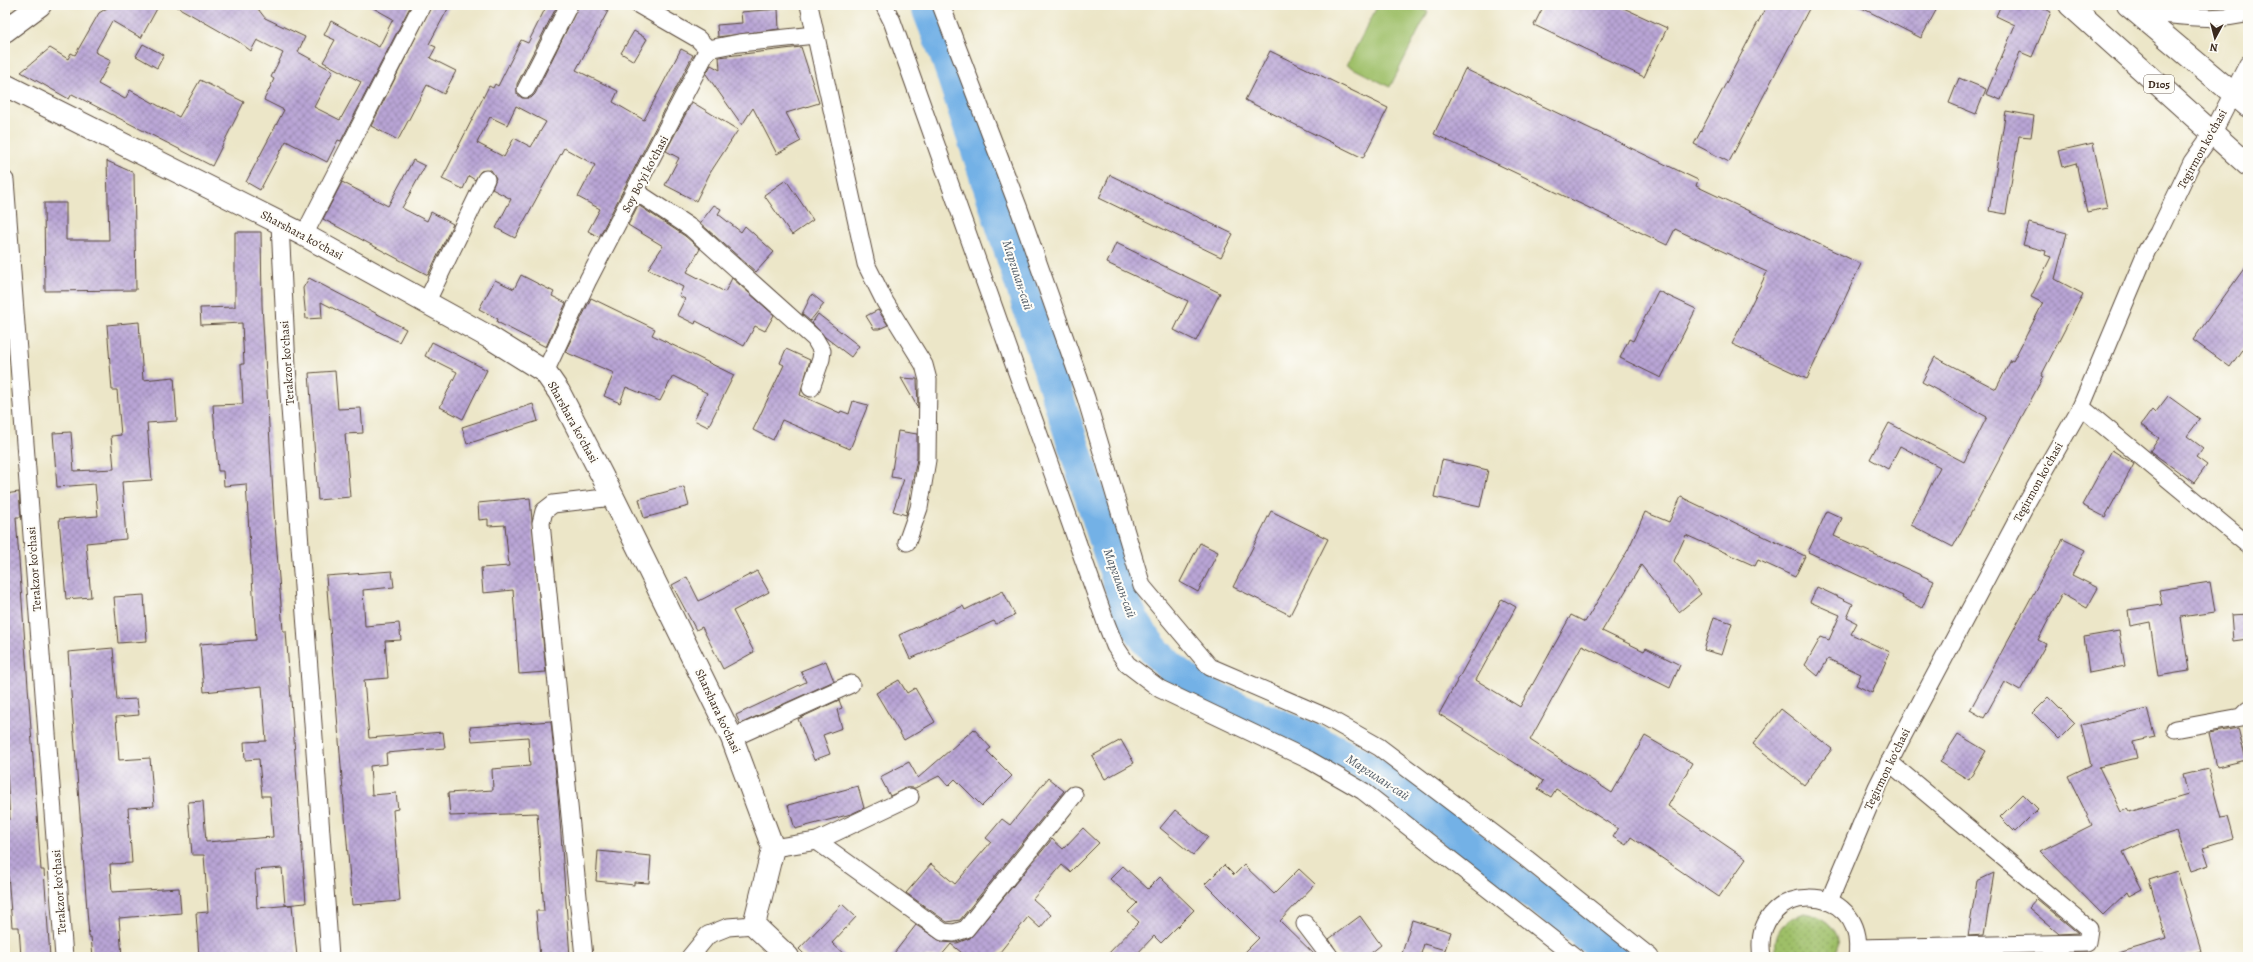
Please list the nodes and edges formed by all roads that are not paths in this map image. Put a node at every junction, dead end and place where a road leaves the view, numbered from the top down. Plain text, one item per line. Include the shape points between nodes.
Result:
1 (40, 5) edge
2 (422, 5) edge
3 (569, 5) edge
4 (638, 5) edge
5 (809, 5) edge
6 (884, 5) edge
7 (941, 5) edge
8 (2070, 5) edge
9 (2132, 9) edge
10 (2248, 13) edge
11 (5, 31) edge
12 (815, 35) junction
13 (708, 49) junction
14 (2248, 64) edge
15 (5, 85) edge
16 (526, 89) dead end
17 (2240, 99) edge
18 (2212, 134) junction
19 (2248, 165) edge
20 (486, 179) dead end
21 (5, 180) edge
22 (635, 191) junction
23 (280, 224) junction
24 (304, 235) junction
25 (426, 303) junction
26 (545, 372) junction
27 (811, 388) dead end
28 (2081, 407) junction
29 (613, 497) junction
30 (907, 542) dead end
31 (2248, 545) edge
32 (850, 684) dead end
33 (2248, 710) edge
34 (2175, 729) dead end
35 (732, 738) junction
36 (1889, 762) junction
37 (1074, 794) dead end
38 (910, 797) dead end
39 (817, 841) junction
40 (773, 848) junction
41 (1829, 901) junction
42 (1305, 924) dead end
43 (754, 925) junction
44 (1857, 953) edge
45 (64, 957) edge
46 (330, 957) edge
47 (584, 957) edge
48 (690, 957) edge
49 (788, 957) edge
50 (1330, 957) edge
51 (1575, 957) edge
52 (1650, 957) edge
53 (1762, 957) edge

1 - 11 main road
2 - 24 street
3 - 16 street
4 - 13 street via 698,39
5 - 12 street
6 - 51 street via 946,169 1106,622 1115,646 1127,664 1160,689 1309,760 1363,791
7 - 52 street via 1019,209 1086,398 1142,586 1210,667 1326,717 1379,747 1527,859
8 - 18 main road, D105
9 - 10 street via 2192,18 2233,17
9 - 17 main road
12 - 13 street via 738,43
12 - 30 street via 866,264 885,302 924,365 928,380 926,460 919,508
13 - 22 street, Soy Boʻyi koʻchasi
14 - 17 street, Tegirmon koʻchasi
15 - 23 main road, Sharshara koʻchasi
17 - 18 street, Tegirmon koʻchasi
18 - 19 main road, D105
18 - 28 street, Tegirmon koʻchasi via 2192,162 2158,233 2147,250
20 - 25 street
21 - 45 street, Terakzor koʻchasi
22 - 26 street, Soy Boʻyi koʻchasi via 588,280
22 - 27 street via 691,228 815,339 822,351
23 - 24 main road, Sharshara koʻchasi
23 - 46 street, Terakzor koʻchasi via 287,367
24 - 25 main road, Sharshara koʻchasi
25 - 26 main road, Sharshara koʻchasi via 489,337
26 - 29 main road, Sharshara koʻchasi via 559,392
28 - 31 street
28 - 36 street, Tegirmon koʻchasi via 2028,500
29 - 35 main road, Sharshara koʻchasi
29 - 47 street via 552,504 544,511 541,524
32 - 35 street
33 - 34 street via 2241,717
35 - 40 main road, Sharshara koʻchasi
36 - 41 street, Tegirmon koʻchasi
36 - 44 street via 2089,929 2087,942
37 - 39 street via 966,929 954,933 943,932
38 - 39 street
39 - 40 street
40 - 43 main road
41 - 44 street via 1851,920 1855,929
41 - 53 street via 1807,897 1796,899 1777,909 1764,926 1761,937
42 - 50 street
43 - 48 street via 728,927 708,935
43 - 49 main road

